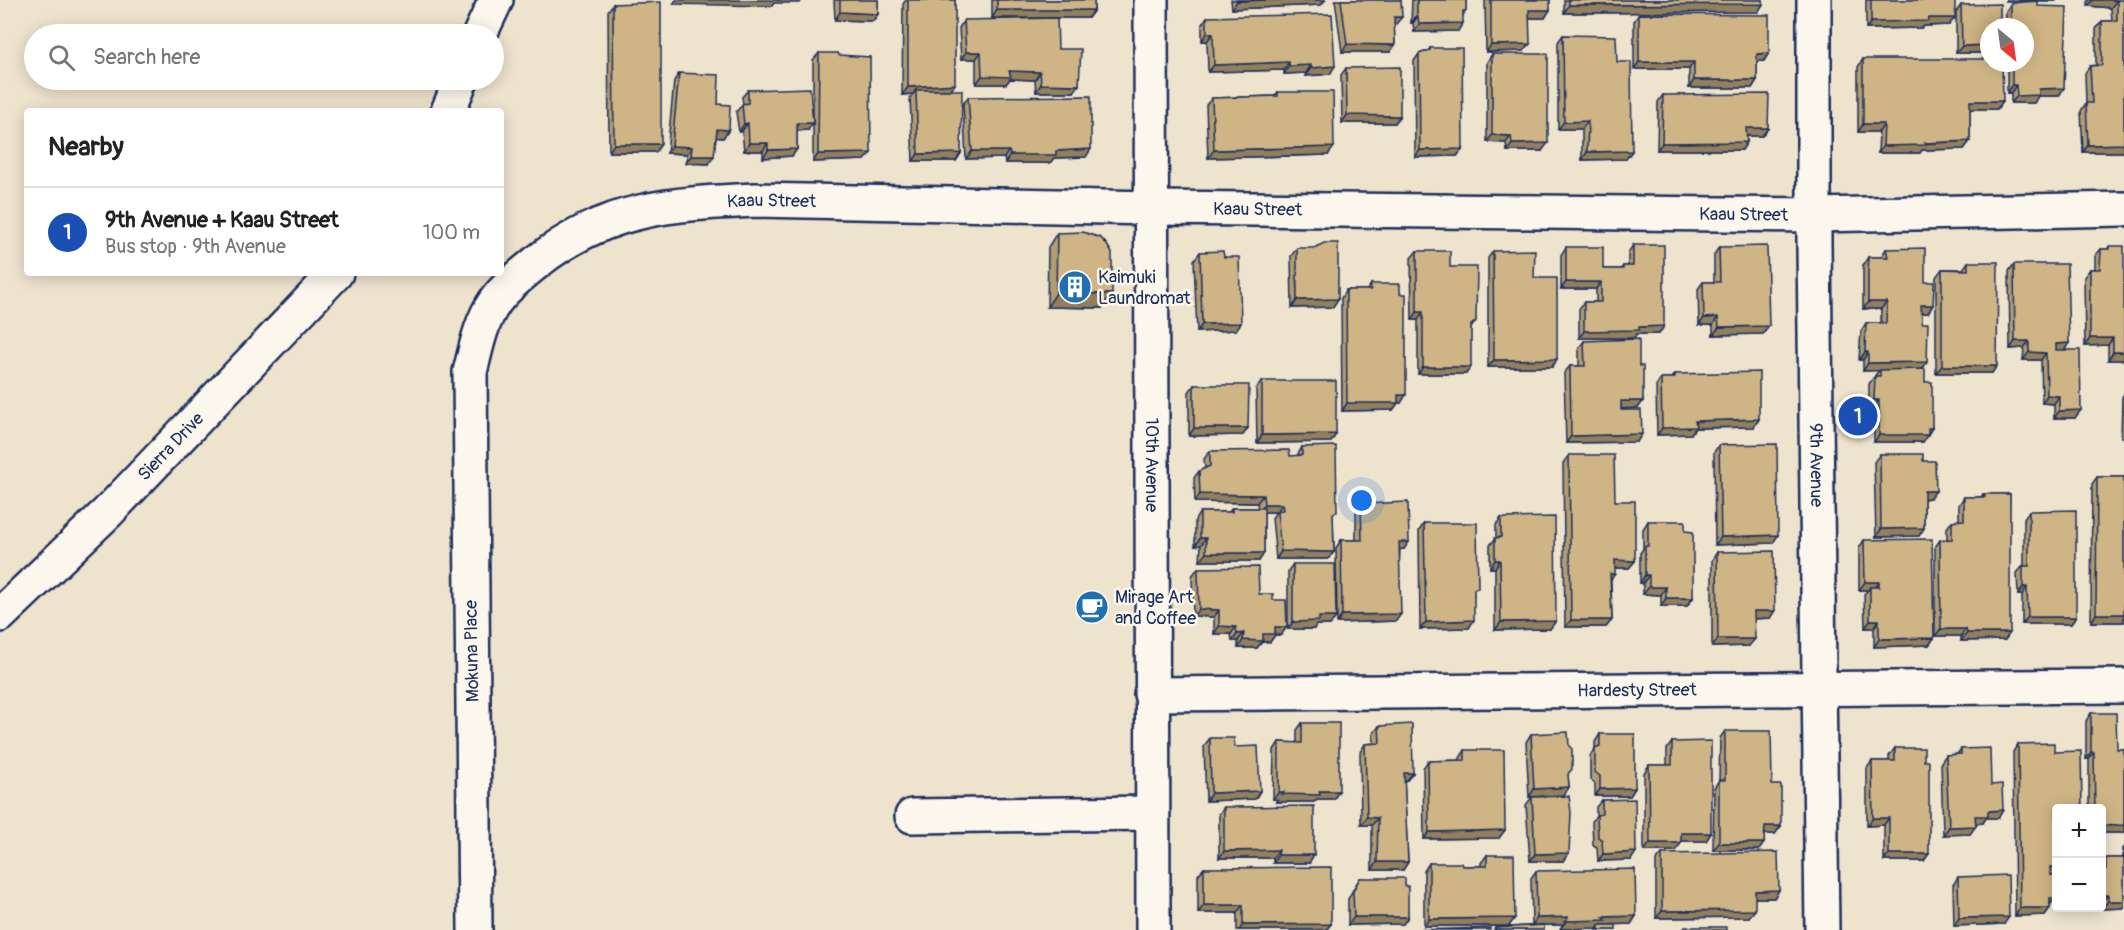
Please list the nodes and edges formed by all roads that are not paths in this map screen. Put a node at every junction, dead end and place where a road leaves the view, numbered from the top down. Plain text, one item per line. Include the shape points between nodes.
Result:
1 (496, 0) edge
2 (1151, 0) edge
3 (1814, 0) edge
4 (485, 24) edge
5 (457, 90) edge
6 (449, 108) edge
7 (1152, 207) junction
8 (2124, 209) edge
9 (1814, 215) junction
10 (333, 276) edge
11 (470, 372) joint
12 (0, 615) edge
13 (2124, 686) edge
14 (1820, 689) junction
15 (1151, 694) junction
16 (1152, 813) junction
17 (912, 816) dead end
18 (475, 930) edge
19 (1153, 930) edge
20 (1822, 930) edge

1 - 4 street
2 - 7 street, 10th Avenue
3 - 9 street, 9th Avenue
5 - 6 street
7 - 9 street, Kaau Street
7 - 11 street, Kaau Street via 756,201 704,202 645,210 597,224 558,245 523,273 494,303 479,334
7 - 15 street, 10th Avenue
8 - 9 street, Kaau Street
9 - 14 street, 9th Avenue
10 - 12 street, Sierra Drive via 108,512
11 - 18 street, Mokuna Place
13 - 14 street, Hardesty Street
14 - 15 street, Hardesty Street
14 - 20 street, 9th Avenue
15 - 16 street, 10th Avenue
16 - 17 street
16 - 19 street, 10th Avenue

